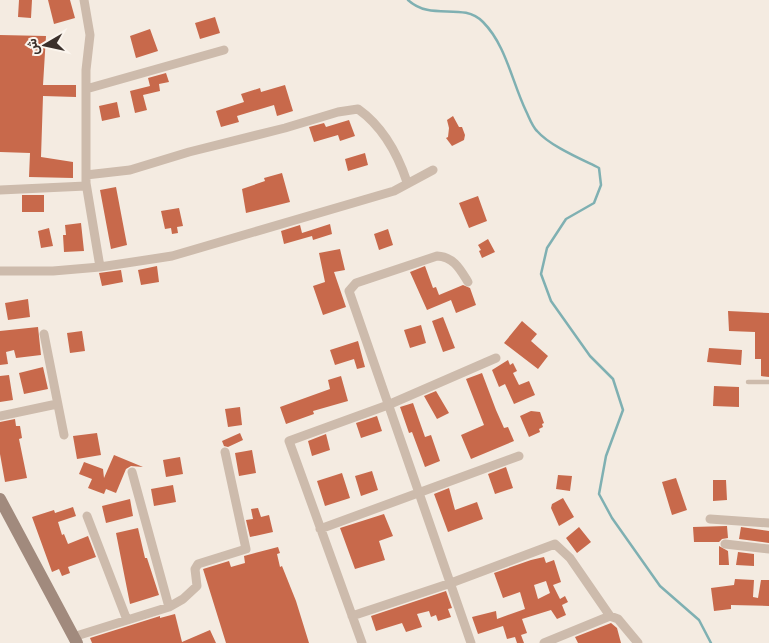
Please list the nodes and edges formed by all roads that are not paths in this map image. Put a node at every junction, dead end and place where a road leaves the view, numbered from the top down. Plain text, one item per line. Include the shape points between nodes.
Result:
1 (84, 0) edge
2 (224, 50) dead end
3 (86, 89) junction
4 (433, 170) dead end
5 (86, 176) junction
6 (407, 182) junction
7 (86, 186) junction
8 (0, 190) edge
9 (100, 267) junction
10 (0, 271) edge
11 (468, 282) dead end
12 (44, 334) dead end
13 (496, 358) dead end
14 (748, 382) dead end
15 (769, 382) edge
16 (57, 404) junction
17 (388, 405) junction
18 (0, 416) edge
19 (64, 435) dead end
20 (225, 452) dead end
21 (519, 456) dead end
22 (132, 472) dead end
23 (419, 493) junction
24 (0, 498) edge
25 (87, 516) dead end
26 (710, 519) dead end
27 (769, 523) edge
28 (320, 529) junction
29 (725, 544) dead end
30 (769, 549) edge
31 (451, 583) junction
32 (169, 607) junction
33 (352, 616) junction
34 (610, 616) junction
35 (127, 620) junction
36 (75, 641) edge
37 (362, 643) edge
38 (471, 643) edge
39 (544, 643) edge
40 (638, 643) edge

1 - 3 street via 90,35
2 - 3 street
3 - 5 street
4 - 6 street
5 - 6 street via 130,170 358,109 384,135 402,165
5 - 7 street
6 - 9 street via 394,191 200,249 149,261
7 - 8 street
7 - 9 street
9 - 10 street
11 - 17 street via 456,263 445,256 437,256 351,287 350,298
12 - 16 street
13 - 17 street
14 - 15 lane
16 - 18 street
16 - 19 street
17 - 23 street
17 - 28 street via 289,441
20 - 32 street via 246,549 198,564 195,569 197,586
21 - 23 street
22 - 32 street
23 - 28 street
23 - 31 street
24 - 36 main road
25 - 35 street
26 - 27 street
28 - 33 street
29 - 30 street
31 - 33 street
31 - 34 street via 555,544 570,558
31 - 38 street
32 - 35 street
33 - 37 street
34 - 39 street
34 - 40 street via 618,619
35 - 36 street

